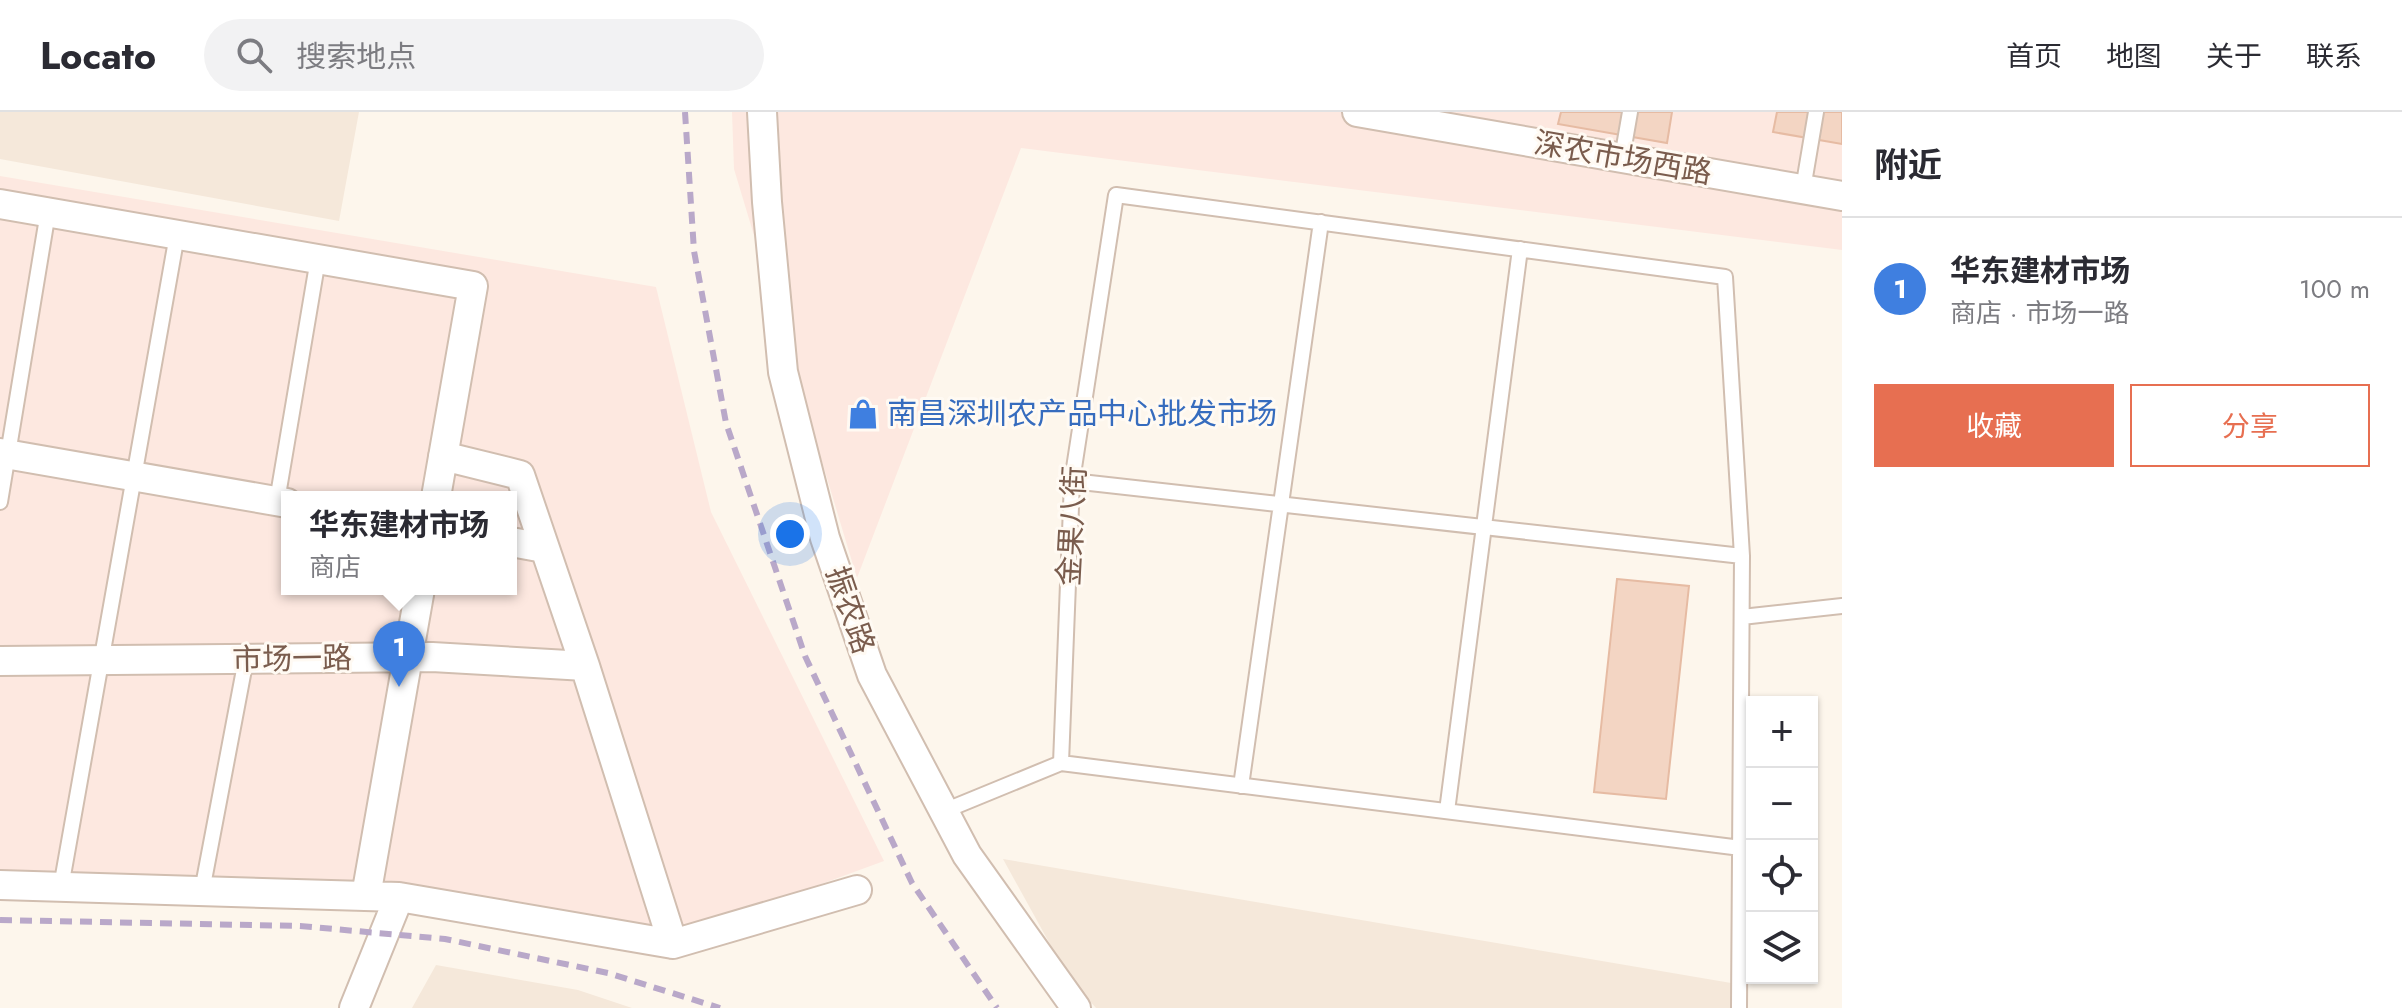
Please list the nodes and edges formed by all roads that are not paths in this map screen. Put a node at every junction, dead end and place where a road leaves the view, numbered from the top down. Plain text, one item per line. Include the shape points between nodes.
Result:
1 (762, 112) edge
2 (1357, 112) edge
3 (1630, 112) edge
4 (1816, 112) edge
5 (1482, 123) edge
6 (1622, 158) junction
7 (1803, 189) junction
8 (1842, 196) edge
9 (0, 204) edge
10 (48, 212) junction
11 (1321, 222) junction
12 (177, 235) junction
13 (1520, 249) junction
14 (318, 259) junction
15 (4, 453) edge
16 (443, 456) junction
17 (134, 476) junction
18 (1072, 481) junction
19 (284, 491) edge
20 (437, 491) edge
21 (0, 502) edge
22 (281, 502) edge
23 (1281, 504) junction
24 (1484, 527) junction
25 (517, 543) edge
26 (544, 548) junction
27 (1742, 556) junction
28 (419, 595) edge
29 (1842, 606) edge
30 (1742, 617) junction
31 (408, 657) junction
32 (246, 659) junction
33 (0, 661) edge
34 (101, 661) junction
35 (585, 666) junction
36 (1061, 763) junction
37 (1241, 786) junction
38 (944, 811) junction
39 (1447, 811) junction
40 (1741, 848) junction
41 (0, 885) edge
42 (61, 887) junction
43 (857, 890) dead end
44 (202, 891) junction
45 (366, 896) junction
46 (399, 897) junction
47 (673, 944) junction
48 (354, 1008) edge
49 (1076, 1008) edge
50 (1739, 1008) edge

1 - 38 street, 振农路 via 783,372 825,538 872,675
2 - 5 street, 深农市场西路
3 - 6 lane
4 - 7 lane
5 - 6 street, 深农市场西路
6 - 7 street, 深农市场西路
7 - 8 street, 深农市场西路
9 - 10 street
10 - 12 street
10 - 15 lane
11 - 13 lane
11 - 18 lane, 金果八街 via 1116,195
11 - 23 lane
12 - 14 street
12 - 17 lane
13 - 24 lane
13 - 27 lane via 1725,277
14 - 16 street via 473,286
14 - 19 lane
15 - 17 street
15 - 21 lane
16 - 20 street
16 - 26 street via 520,475
17 - 22 street
17 - 34 lane
18 - 23 lane
18 - 36 lane, 金果八街
23 - 24 lane
23 - 37 lane
24 - 27 lane
24 - 39 lane
25 - 26 street
26 - 35 street
27 - 30 lane
28 - 31 street
29 - 30 lane
30 - 40 lane
31 - 32 street, 市场一路
31 - 35 street, 市场一路
31 - 45 street
32 - 34 street, 市场一路
32 - 44 lane
33 - 34 street, 市场一路
34 - 42 lane
35 - 47 street
36 - 37 lane
36 - 38 lane
37 - 39 lane
38 - 49 street, 振农路 via 967,855
39 - 40 lane
40 - 50 lane
41 - 42 street
42 - 44 street
43 - 47 street
44 - 45 street
45 - 46 street
46 - 47 street
46 - 48 street

